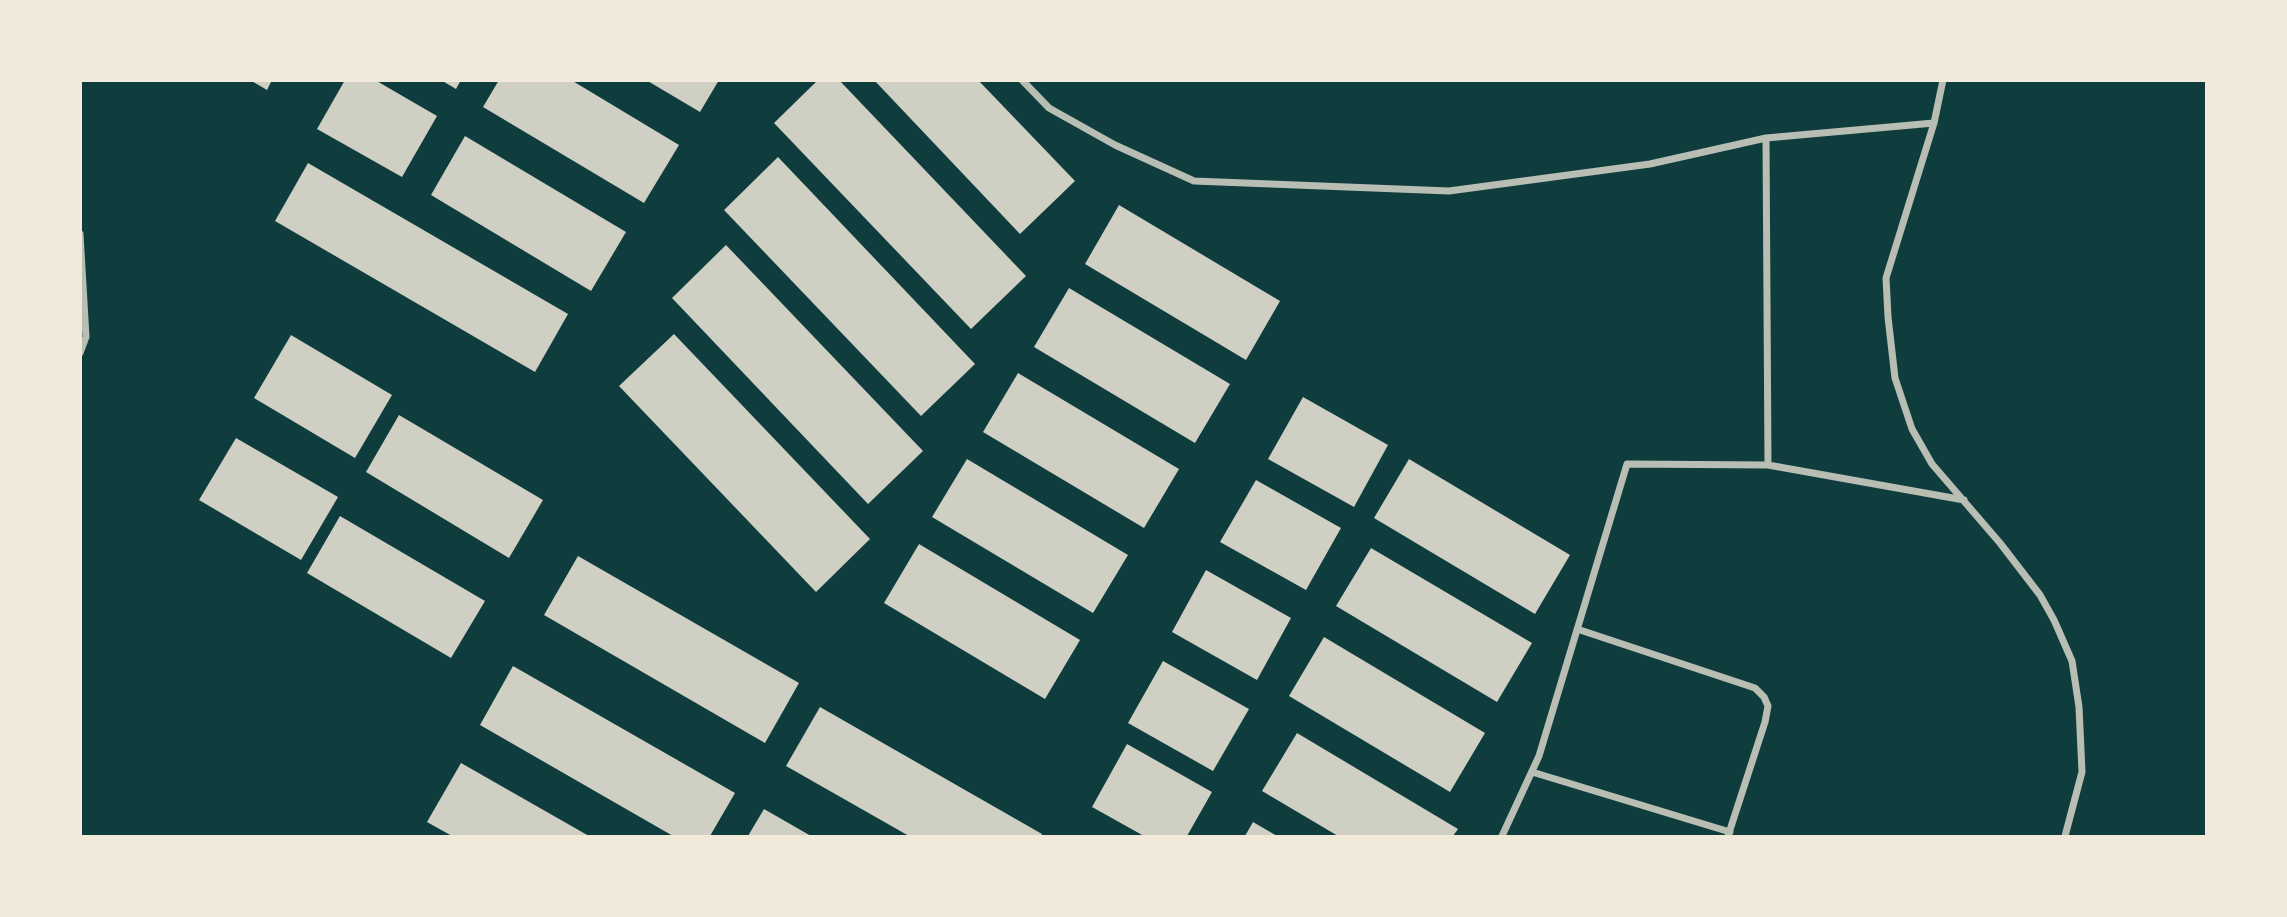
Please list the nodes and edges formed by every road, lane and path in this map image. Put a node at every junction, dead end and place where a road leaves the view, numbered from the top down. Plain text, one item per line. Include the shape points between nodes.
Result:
1 (1022, 80) edge
2 (1943, 80) edge
3 (1934, 123) junction
4 (1766, 138) junction
5 (80, 234) edge
6 (80, 353) edge
7 (1768, 465) junction
8 (1964, 500) junction
9 (1577, 629) junction
10 (1532, 772) junction
11 (1729, 834) edge
12 (1502, 836) edge
13 (2065, 836) edge

1 - 4 street via 1049,108 1194,181 1449,191 1650,164
2 - 3 street
3 - 4 street
3 - 8 street via 1886,278 1888,317 1895,378 1912,429 1932,464
4 - 7 street
5 - 6 street via 86,337
7 - 8 street
7 - 9 street via 1628,464
8 - 13 street via 2040,596 2071,661 2080,707 2082,772
9 - 10 street
9 - 11 street via 1755,688 1764,696 1768,706 1765,722
10 - 11 street
10 - 12 street

